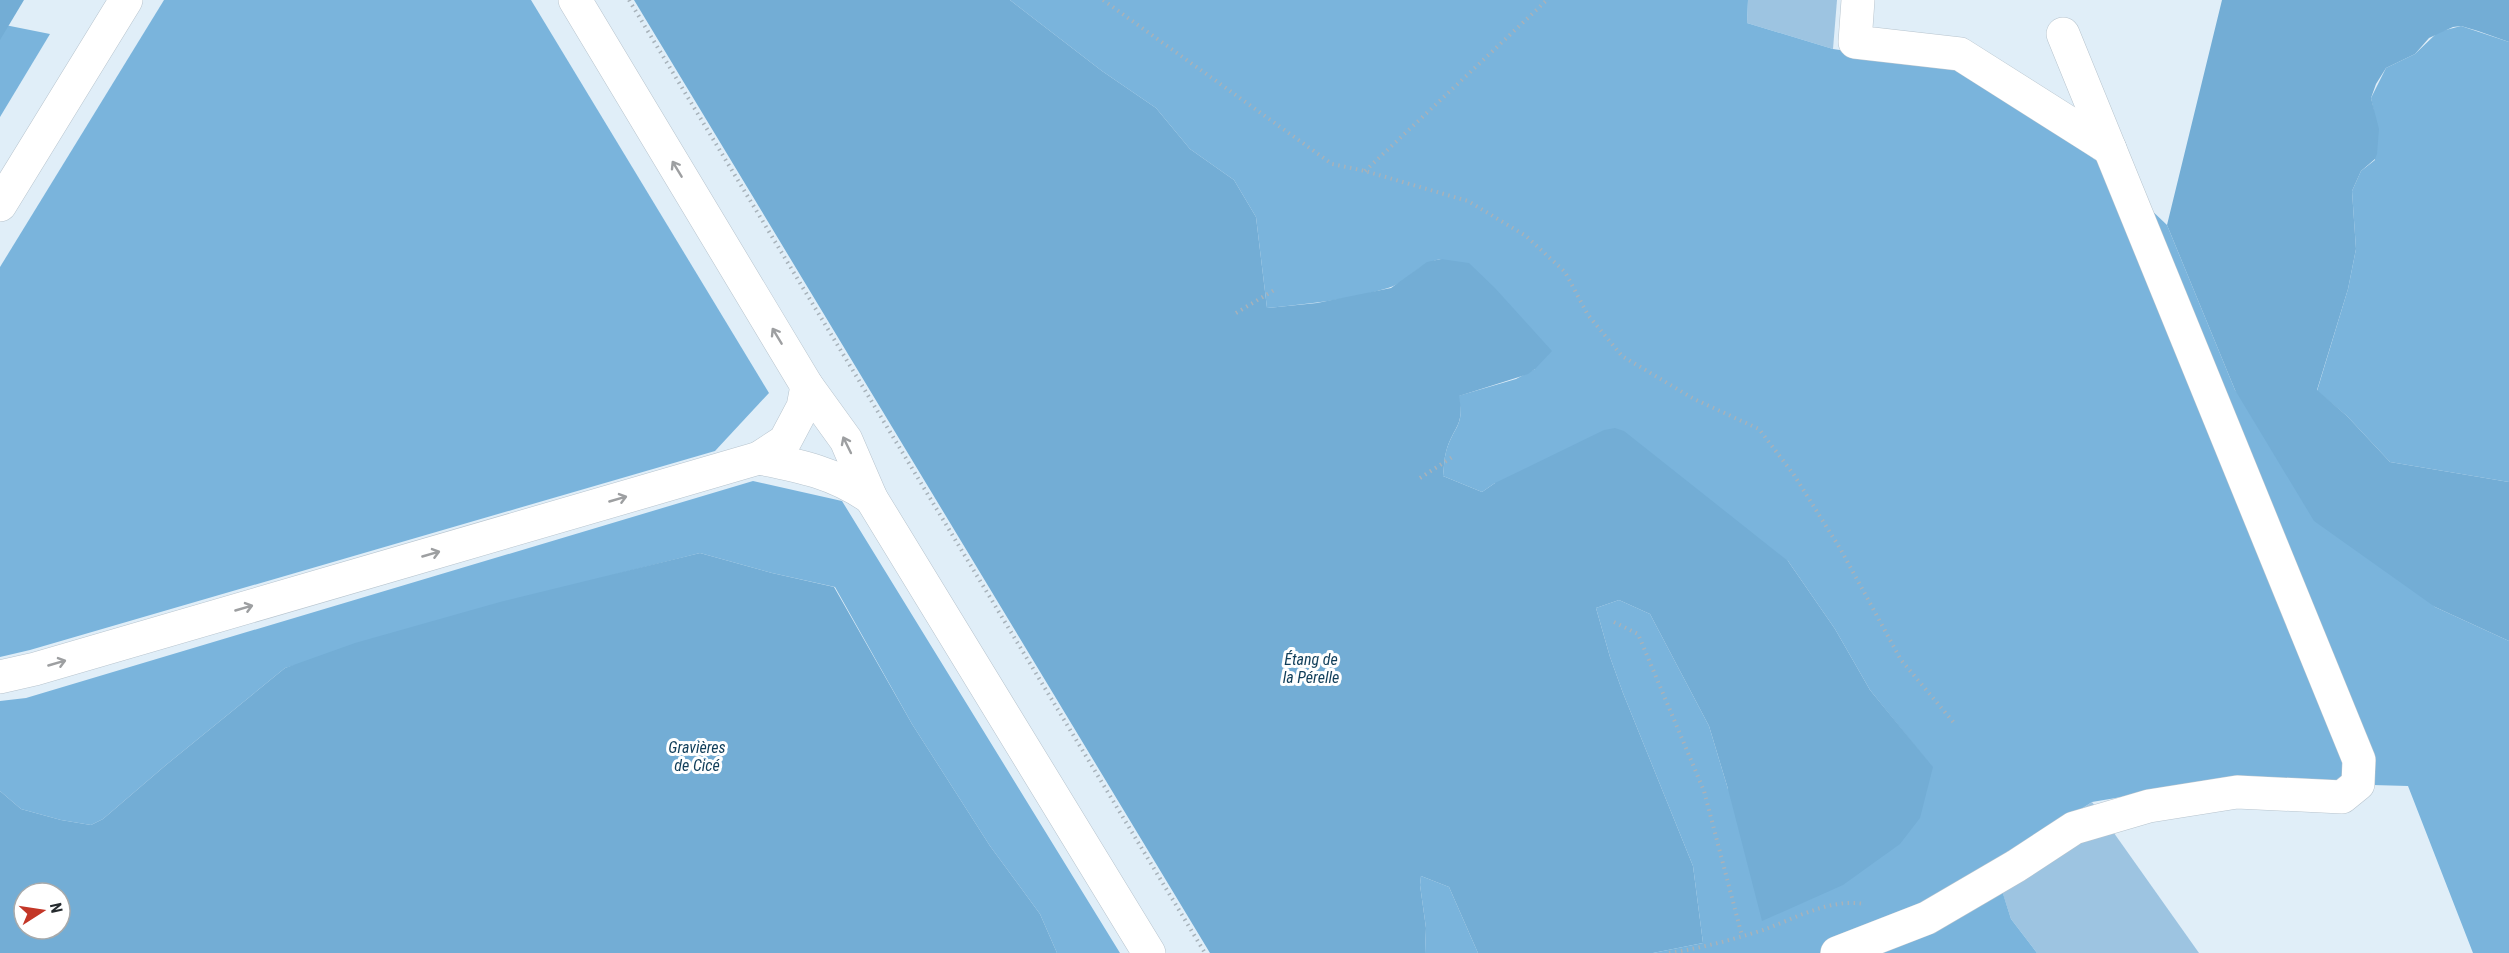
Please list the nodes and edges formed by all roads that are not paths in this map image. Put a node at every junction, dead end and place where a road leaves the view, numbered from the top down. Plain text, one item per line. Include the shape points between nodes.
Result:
1 (126, 0) edge
2 (575, 0) edge
3 (1858, 0) edge
4 (2062, 34) dead end
5 (2110, 149) junction
6 (0, 205) edge
7 (807, 386) junction
8 (759, 458) junction
9 (870, 498) junction
10 (0, 677) edge
11 (1149, 953) edge
12 (1838, 953) edge

1 - 6 main road
7 -> 2 main road
3 - 5 main road via 1855,42 1960,54
4 - 5 main road
5 - 12 main road via 2360,760 2358,784 2342,797 2237,792 2149,806 2074,828 1927,918
7 - 8 main road via 803,407 785,441
9 -> 7 main road via 846,440
8 - 9 main road via 808,467 850,483
10 -> 8 main road
9 - 11 main road

